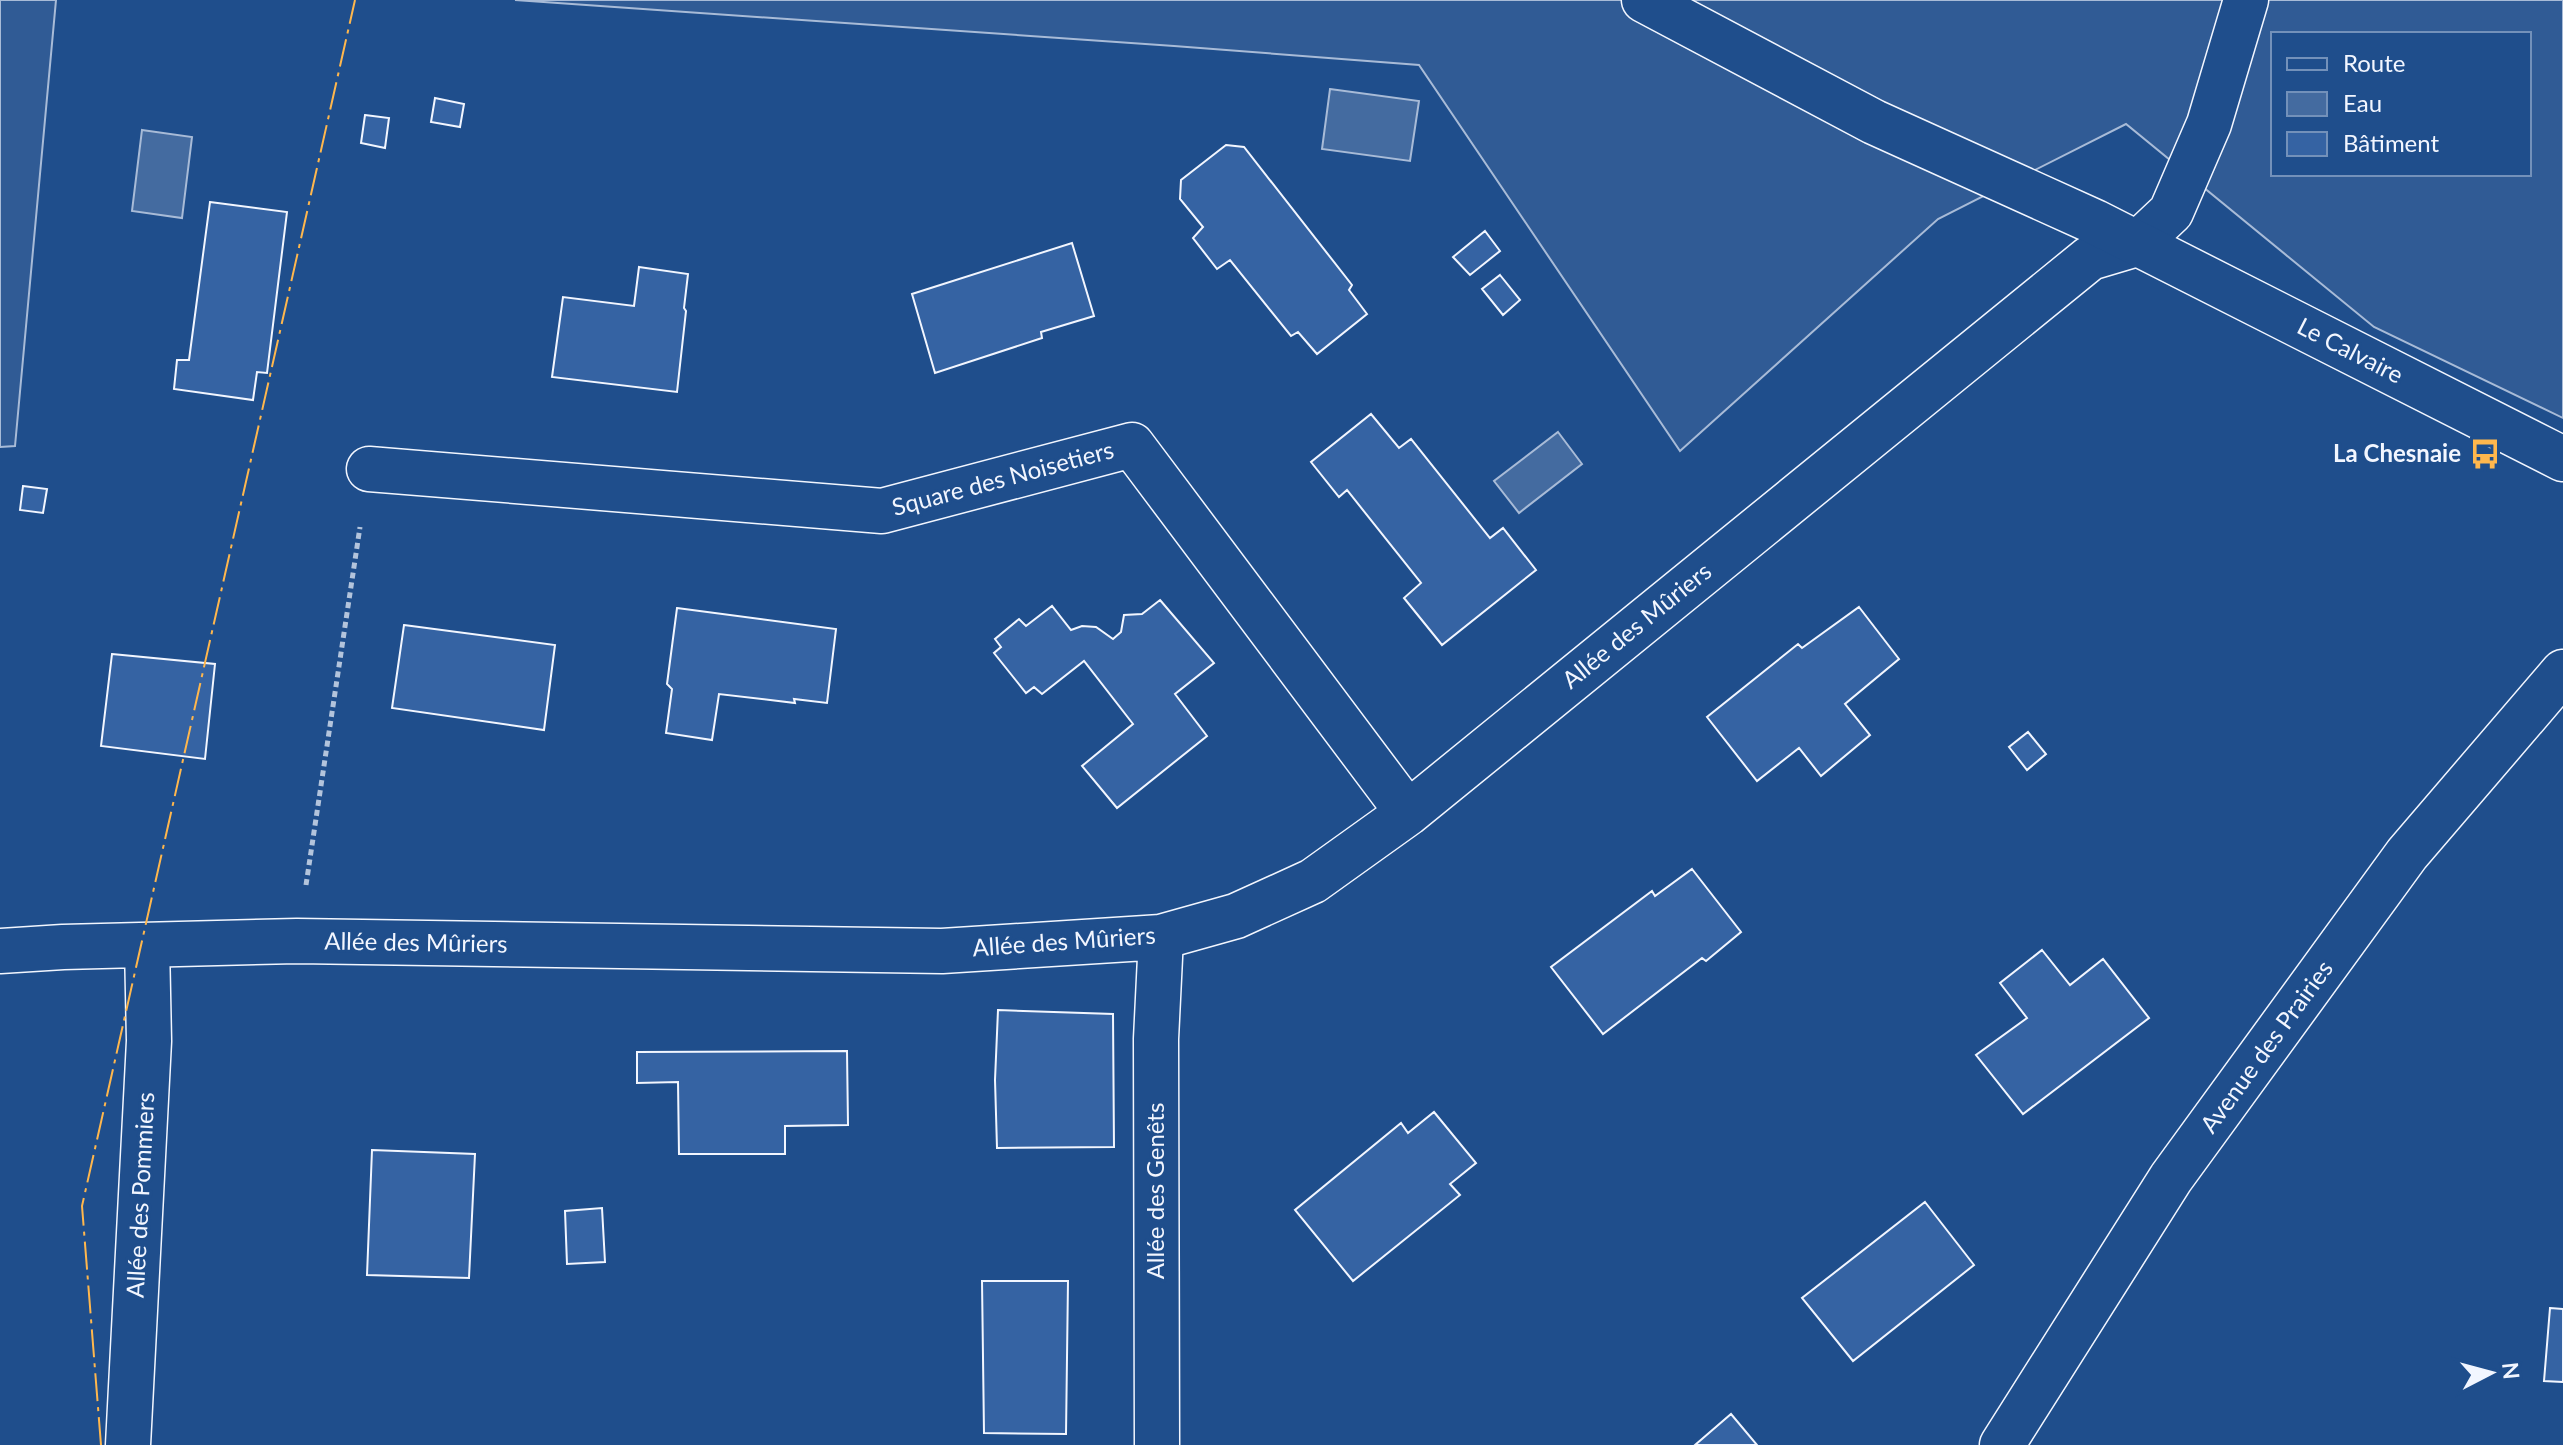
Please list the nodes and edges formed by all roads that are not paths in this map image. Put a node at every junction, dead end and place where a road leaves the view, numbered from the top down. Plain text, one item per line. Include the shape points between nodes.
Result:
1 (1644, 0) edge
2 (2246, 0) edge
3 (2137, 244) junction
4 (2563, 459) edge
5 (369, 469) road end
6 (2563, 672) edge
7 (1408, 813) junction
8 (1161, 937) junction
9 (147, 945) junction
10 (0, 951) edge
11 (128, 1445) edge
12 (1157, 1445) edge
13 (2002, 1445) edge

1 - 3 street, Le Calvaire via 1874,122
2 - 3 street via 2209,124 2171,212
3 - 4 street, Le Calvaire
3 - 7 street, Allée des Mûriers via 2090,258
5 - 7 street, Square des Noisetiers via 882,511 1132,445
6 - 13 street, Avenue des Prairies via 2407,854 2180,1165
7 - 8 street, Allée des Mûriers via 1313,881 1236,916
8 - 9 street, Allée des Mûriers via 942,951 297,941
8 - 12 street, Allée des Genêts via 1156,1039
9 - 10 street, Allée des Mûriers
9 - 11 street, Allée des Pommiers via 149,1041

